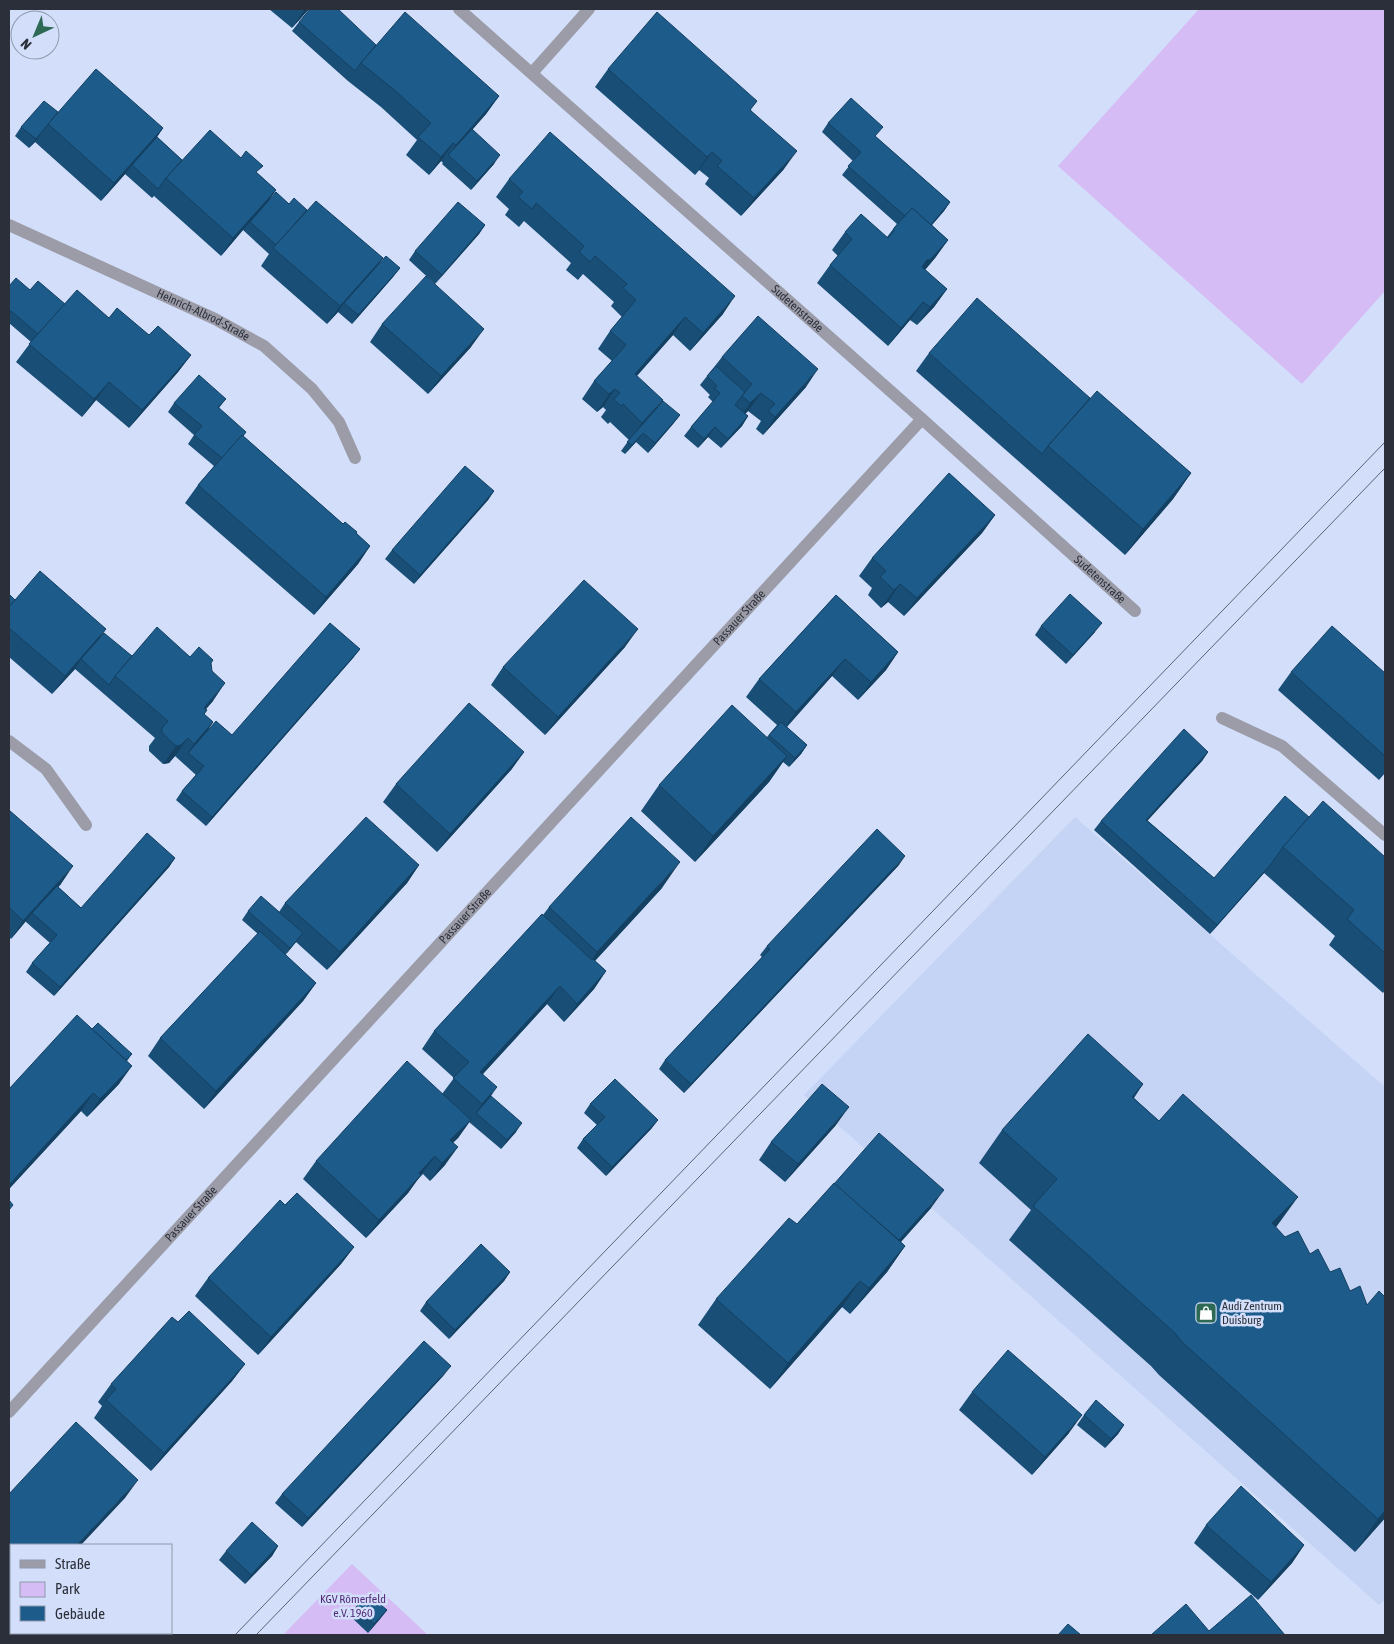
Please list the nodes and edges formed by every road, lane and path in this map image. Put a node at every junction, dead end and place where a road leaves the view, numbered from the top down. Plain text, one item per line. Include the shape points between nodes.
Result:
1 (459, 9) edge
2 (589, 9) edge
3 (532, 73) junction
4 (9, 225) edge
5 (922, 420) junction
6 (355, 458) dead end
7 (1135, 611) dead end
8 (1222, 718) dead end
9 (9, 741) edge
10 (86, 825) dead end
11 (1385, 835) edge
12 (9, 1412) edge

1 - 3 street, Sudetenstraße
2 - 3 street
3 - 5 street, Sudetenstraße
4 - 6 street, Heinrich-Albrod-Straße via 215,319 264,346 312,389 339,422
5 - 7 street, Sudetenstraße
5 - 12 street, Passauer Straße
8 - 11 street via 1282,746
9 - 10 street via 46,769

